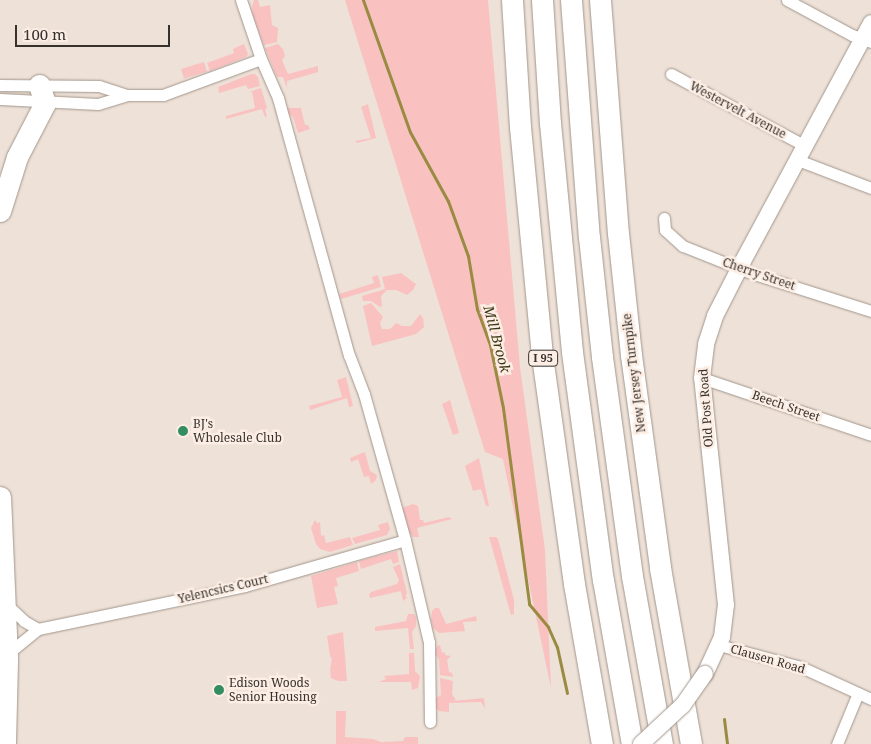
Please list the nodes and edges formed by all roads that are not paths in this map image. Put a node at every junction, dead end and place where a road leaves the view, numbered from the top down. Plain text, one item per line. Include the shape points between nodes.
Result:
1 (241, 0) edge
2 (512, 0) edge
3 (542, 0) edge
4 (571, 0) edge
5 (600, 0) edge
6 (787, 0) edge
7 (871, 23) edge
8 (867, 41) edge
9 (261, 59) junction
10 (671, 74) dead end
11 (0, 85) edge
12 (42, 94) junction
13 (127, 95) junction
14 (0, 99) edge
15 (802, 153) junction
16 (871, 188) edge
17 (0, 211) edge
18 (664, 218) dead end
19 (739, 268) junction
20 (871, 311) edge
21 (702, 378) junction
22 (871, 435) edge
23 (0, 497) edge
24 (405, 540) junction
25 (5, 602) junction
26 (38, 629) junction
27 (719, 645) junction
28 (6, 660) junction
29 (858, 693) junction
30 (871, 699) edge
31 (430, 722) dead end
32 (5, 744) edge
33 (602, 744) edge
34 (632, 744) edge
35 (641, 744) edge
36 (662, 744) edge
37 (691, 744) edge
38 (837, 744) edge

1 - 9 street
2 - 33 highway, I 95 via 520,127 542,356 574,584
3 - 34 highway, I 95 via 572,352 603,580
4 - 36 highway via 588,227 603,367 632,576
5 - 37 highway, New Jersey Turnpike via 616,214 631,355 660,568
6 - 8 street
7 - 8 street, Old Post Road
8 - 15 street, Old Post Road
9 - 13 street via 163,95
9 - 24 street via 278,98 349,355 364,394
10 - 15 street, Westervelt Avenue
11 - 12 street
12 - 13 street via 99,86
12 - 13 street via 98,104
12 - 14 street
12 - 17 highway
15 - 16 street, Westervelt Avenue
15 - 19 street, Old Post Road
18 - 19 street, Cherry Street via 665,230 673,240
19 - 20 street, Cherry Street
19 - 21 street, Old Post Road via 712,325
21 - 22 street, Beech Street
21 - 27 street, Old Post Road via 726,605
23 - 25 highway
24 - 26 street, Yelencsics Court via 245,586
24 - 31 street via 429,642
25 - 26 street via 24,621
25 - 28 highway
26 - 28 street, Yelencsics Court via 13,649
27 - 29 street, Clausen Road via 801,667
27 - 35 street, Old Post Road, bridge via 705,674 683,705
28 - 32 highway
29 - 30 street, Clausen Road
29 - 38 street

